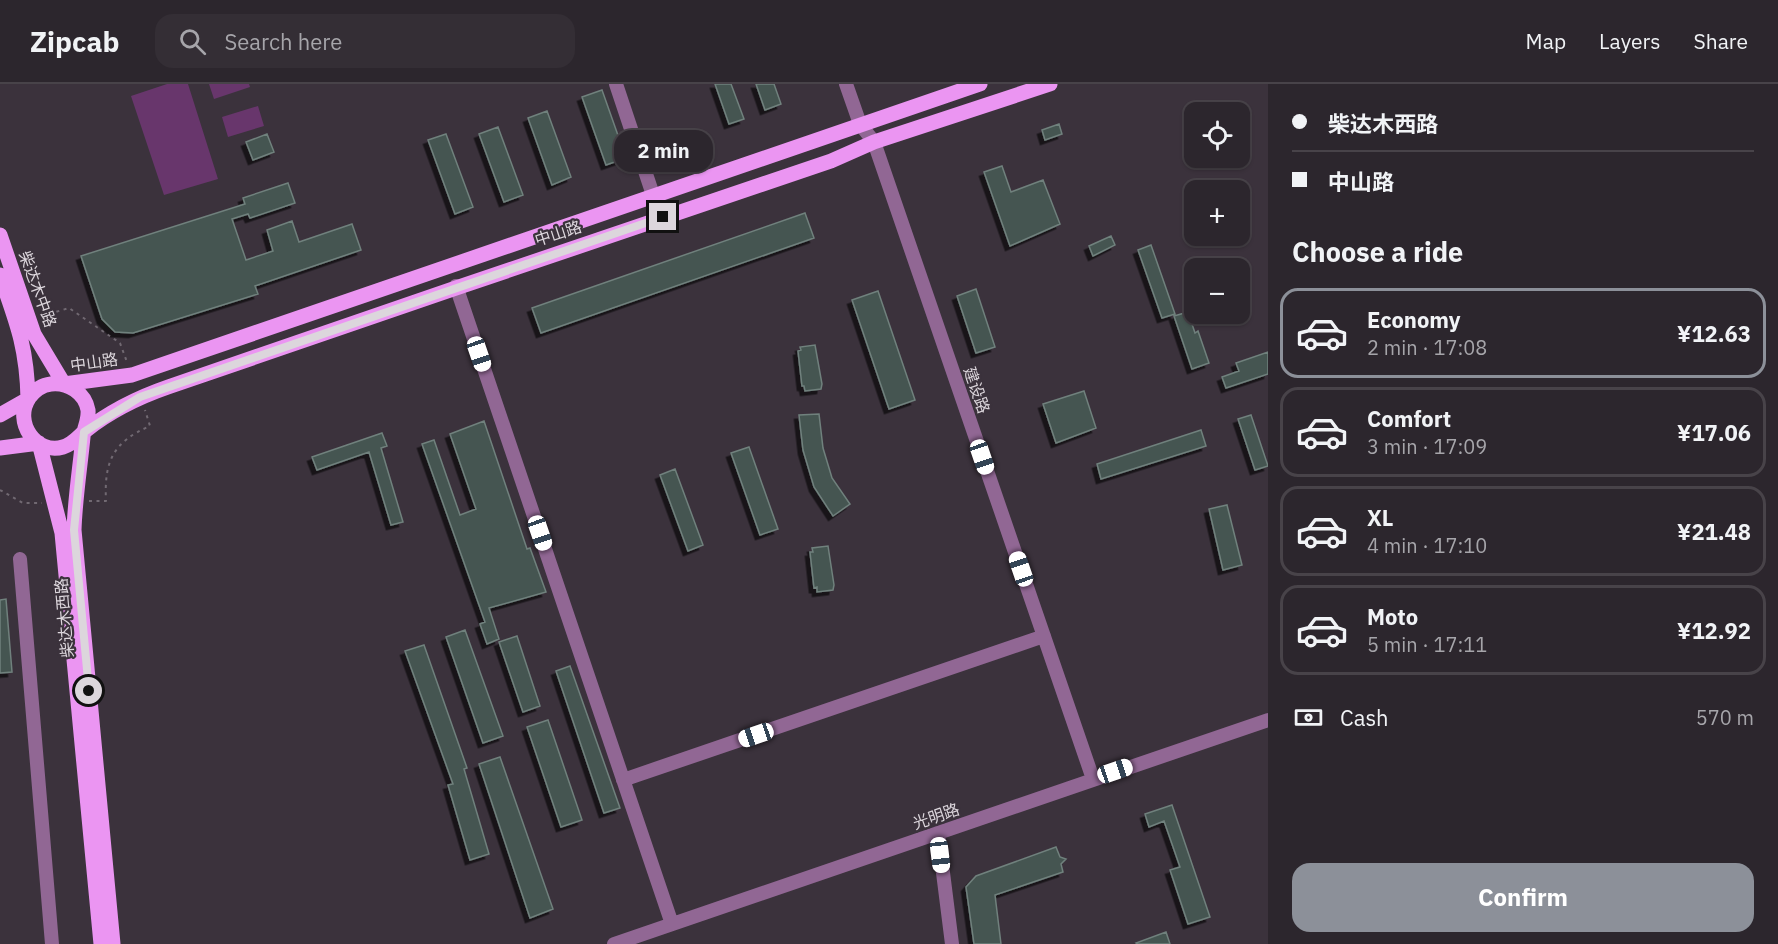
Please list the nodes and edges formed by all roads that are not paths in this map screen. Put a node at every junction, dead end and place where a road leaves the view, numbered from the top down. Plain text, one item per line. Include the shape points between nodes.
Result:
1 (616, 84) edge
2 (846, 84) edge
3 (980, 84) edge
4 (1050, 84) edge
5 (860, 124) junction
6 (874, 142) junction
7 (653, 195) junction
8 (0, 235) edge
9 (0, 275) edge
10 (456, 286) junction
11 (64, 384) junction
12 (28, 399) junction
13 (0, 415) edge
14 (84, 432) junction
15 (39, 443) junction
16 (0, 448) edge
17 (20, 559) dead end
18 (1044, 636) junction
19 (1268, 720) edge
20 (1093, 779) junction
21 (623, 780) junction
22 (938, 833) junction
23 (672, 924) junction
24 (52, 944) edge
25 (100, 944) edge
26 (113, 944) edge
27 (614, 944) edge
28 (952, 944) edge

1 - 7 street
2 - 5 street, 建设路
3 - 5 main road, 中山路
4 - 6 main road, 中山路
5 - 6 street, 建设路
5 - 7 main road, 中山路
6 - 10 main road, 中山路 via 831,161
6 - 18 street, 建设路
7 - 11 main road, 中山路 via 132,375
8 - 11 main road, 柴达木中路 via 34,334
9 - 12 main road, 柴达木中路 via 22,336
10 - 14 main road, 中山路 via 140,397
10 - 21 street
11 - 12 main road via 45,385
11 - 14 main road via 76,390 86,405
12 - 13 main road
12 - 15 main road via 25,427
14 - 15 main road via 66,447 52,448
14 - 26 main road, 柴达木西路 via 74,530
15 - 16 main road
15 - 25 main road, 柴达木西路 via 62,533
17 - 24 street
18 - 20 street, 建设路
18 - 21 street
19 - 20 street, 光明路
20 - 22 street, 光明路
21 - 23 street
22 - 23 street, 光明路
22 - 28 street
23 - 27 street, 光明路

